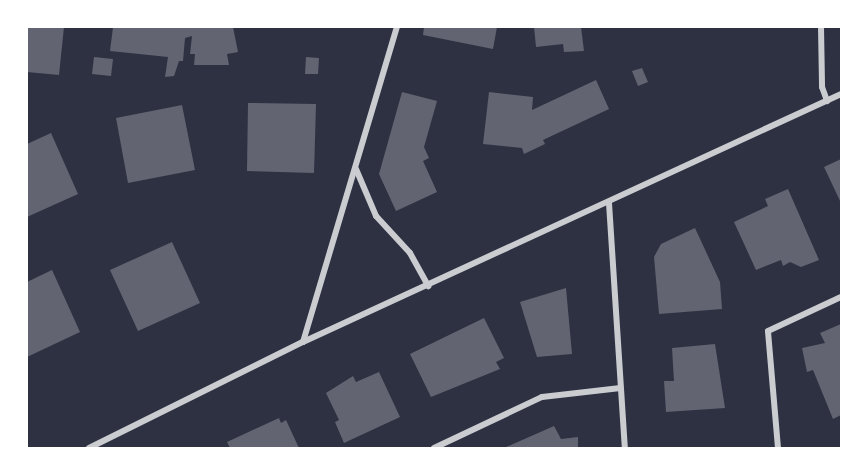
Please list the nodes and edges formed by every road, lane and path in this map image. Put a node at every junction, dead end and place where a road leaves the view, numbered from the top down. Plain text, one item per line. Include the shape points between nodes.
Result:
1 (397, 27) edge
2 (821, 27) edge
3 (841, 94) edge
4 (827, 101) junction
5 (356, 168) junction
6 (609, 203) junction
7 (428, 286) junction
8 (841, 297) edge
9 (303, 342) junction
10 (620, 388) junction
11 (89, 448) edge
12 (434, 448) edge
13 (625, 448) edge
14 (778, 448) edge

1 - 5 street
2 - 4 street via 822,87
3 - 4 street
4 - 6 street
5 - 7 street via 376,216 410,253
5 - 9 street
6 - 7 street
6 - 10 street
7 - 9 street
8 - 14 street via 768,331
9 - 11 street
10 - 12 street via 542,397
10 - 13 street

